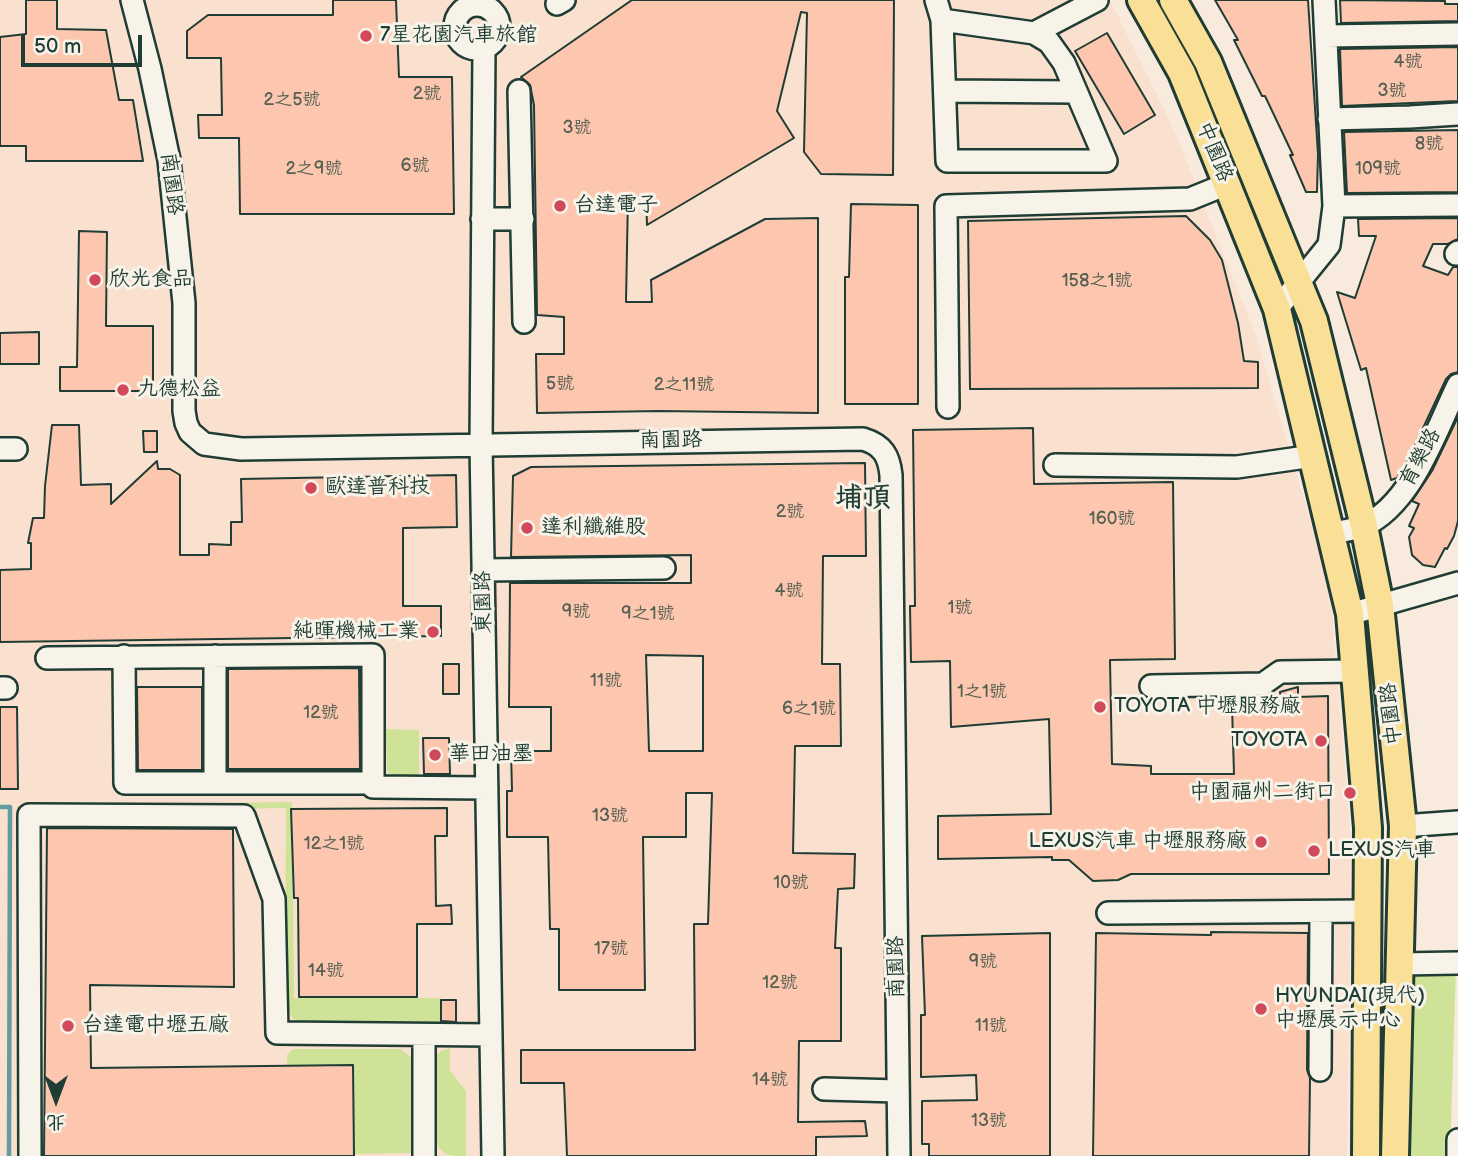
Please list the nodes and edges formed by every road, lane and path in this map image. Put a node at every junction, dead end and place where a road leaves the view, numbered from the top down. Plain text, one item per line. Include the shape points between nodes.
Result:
1 (132, 0) edge
2 (936, 0) edge
3 (1097, 0) edge
4 (1140, 0) edge
5 (1173, 0) edge
6 (1324, 0) edge
7 (942, 20) junction
8 (1034, 33) junction
9 (1458, 34) edge
10 (1326, 36) junction
11 (484, 48) dead end
12 (519, 91) dead end
13 (945, 91) junction
14 (1076, 92) junction
15 (1458, 114) edge
16 (1329, 119) junction
17 (1227, 184) junction
18 (1458, 205) edge
19 (1334, 206) junction
20 (482, 219) junction
21 (523, 219) junction
22 (1298, 282) junction
23 (1277, 309) junction
24 (524, 322) dead end
25 (1458, 385) edge
26 (948, 407) dead end
27 (481, 444) junction
28 (1313, 456) junction
29 (1055, 465) dead end
30 (1364, 526) junction
31 (1332, 533) junction
32 (664, 568) dead end
33 (483, 569) junction
34 (1458, 583) edge
35 (1380, 605) junction
36 (1350, 614) junction
37 (124, 656) junction
38 (215, 656) junction
39 (47, 658) dead end
40 (1355, 671) junction
41 (1151, 686) dead end
42 (215, 782) junction
43 (373, 783) junction
44 (487, 788) junction
45 (1458, 822) edge
46 (1404, 826) junction
47 (1367, 911) junction
48 (1321, 912) junction
49 (1108, 913) dead end
50 (1458, 963) edge
51 (1399, 964) junction
52 (424, 1035) junction
53 (491, 1035) junction
54 (1320, 1070) dead end
55 (824, 1089) dead end
56 (898, 1091) junction
57 (1458, 1140) edge
58 (30, 1156) edge
59 (424, 1156) edge
60 (493, 1156) edge
61 (899, 1156) edge
62 (1366, 1156) edge
63 (1395, 1156) edge
64 (1458, 1156) edge

1 - 27 street, 南園路 via 169,160 184,303 184,411 190,432 204,444 241,449
2 - 7 street
3 - 8 street
4 - 17 main road, 中園路 via 1182,73
5 - 22 main road, 中園路 via 1208,62
6 - 10 street
7 - 8 street
7 - 13 street
8 - 14 street via 1049,42 1064,63
9 - 10 street
10 - 16 street
11 - 20 street, 東園路
12 - 21 street
13 - 14 street
13 - 14 street via 947,161 1106,161
15 - 16 street
16 - 19 street
17 - 23 main road, 中園路
17 - 26 street via 1190,199 946,206
18 - 19 street
19 - 22 street via 1329,245
20 - 21 street
20 - 27 street, 東園路
21 - 24 street
22 - 23 street
22 - 30 main road, 中園路 via 1314,321
23 - 28 main road, 中園路
25 - 30 street, 育樂路 via 1410,485
27 - 33 street, 東園路
27 - 56 street, 南園路 via 863,439 884,450 891,475
28 - 29 street via 1237,467
28 - 31 main road, 中園路
30 - 31 street, 育樂路
30 - 35 main road, 中園路
31 - 36 main road, 中園路
32 - 33 street
33 - 44 street, 東園路
34 - 35 street
35 - 36 street
35 - 46 main road, 中園路
36 - 40 main road, 中園路
37 - 38 street
37 - 39 street
37 - 42 street via 125,783
38 - 42 street
38 - 43 street via 373,654
40 - 41 street via 1280,672 1263,684
40 - 47 main road, 中園路 via 1368,828
42 - 43 street
43 - 44 street via 373,787
44 - 53 street, 東園路
45 - 46 street
46 - 51 main road, 中園路
47 - 48 street
47 - 62 main road, 中園路
48 - 49 street
48 - 54 street
50 - 51 street
51 - 63 main road, 中園路
52 - 53 street
52 - 58 street via 277,1033 274,899 244,816 29,815
52 - 59 street
53 - 60 street, 東園路
55 - 56 street
56 - 61 street, 南園路
57 - 64 street

